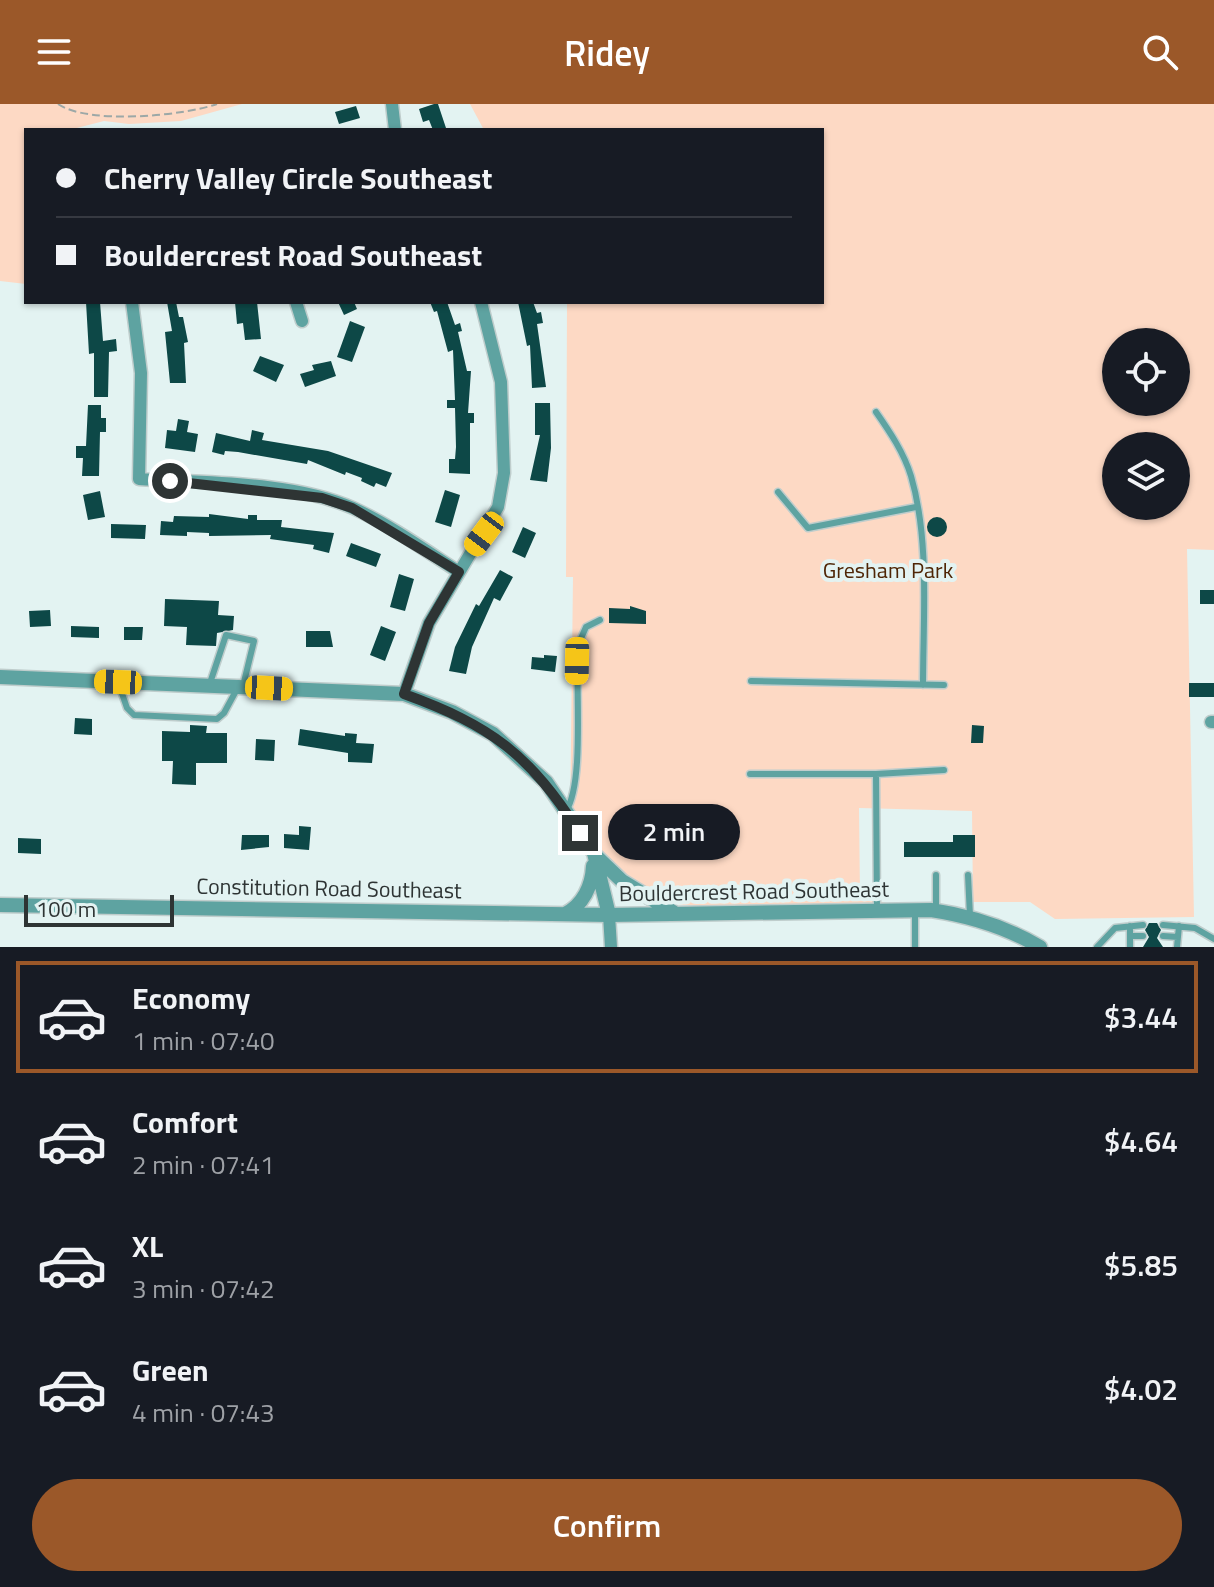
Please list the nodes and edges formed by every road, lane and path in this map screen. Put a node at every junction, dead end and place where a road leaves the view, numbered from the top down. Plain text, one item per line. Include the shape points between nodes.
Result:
1 (58, 104) edge
2 (217, 104) edge
3 (392, 104) edge
4 (395, 128) edge
5 (132, 304) edge
6 (297, 304) edge
7 (482, 304) edge
8 (302, 321) dead end
9 (876, 412) dead end
10 (778, 492) dead end
11 (916, 507) junction
12 (459, 572) junction
13 (600, 620) dead end
14 (0, 677) edge
15 (751, 681) dead end
16 (118, 682) junction
17 (923, 685) junction
18 (944, 685) dead end
19 (209, 686) junction
20 (240, 687) junction
21 (404, 694) junction
22 (944, 770) dead end
23 (750, 774) dead end
24 (876, 774) junction
25 (566, 811) junction
26 (594, 853) junction
27 (936, 875) dead end
28 (968, 875) dead end
29 (0, 905) edge
30 (915, 910) junction
31 (877, 911) junction
32 (936, 911) junction
33 (565, 914) junction
34 (678, 914) junction
35 (609, 915) junction
36 (970, 916) junction
37 (1143, 925) dead end
38 (1163, 925) dead end
39 (1130, 926) junction
40 (1179, 926) junction
41 (1130, 936) junction
42 (1143, 936) dead end
43 (1163, 936) dead end
44 (1178, 937) junction
45 (1214, 939) edge
46 (611, 945) edge
47 (1034, 945) edge
48 (915, 947) edge
49 (1097, 947) edge
50 (1130, 947) edge
51 (1177, 947) edge

1 - 2 path via 83,113 145,115
3 - 4 street
5 - 12 street via 141,373 139,479 322,498 352,508
6 - 8 street
7 - 12 street via 501,382 504,473 498,507
9 - 11 lane via 911,476
10 - 11 lane via 808,528
11 - 17 lane
12 - 21 street via 429,623
13 - 25 lane via 586,627 578,645 576,774
14 - 16 street, Bouldercrest Road Southeast
15 - 17 lane
16 - 19 street, Bouldercrest Road Southeast
16 - 20 lane via 134,715 217,719
17 - 18 lane
19 - 20 street, Bouldercrest Road Southeast
19 - 20 lane via 226,635 254,641
20 - 21 street, Bouldercrest Road Southeast
21 - 25 street, Bouldercrest Road Southeast via 493,734 546,782
22 - 24 lane
23 - 24 lane
24 - 31 lane
25 - 26 street, Bouldercrest Road Southeast
26 - 33 street via 589,887
26 - 34 street via 622,881
26 - 35 street, Bouldercrest Road Southeast
27 - 32 lane
28 - 36 lane
29 - 33 street, Constitution Road Southeast
30 - 31 street, Bouldercrest Road Southeast
30 - 32 street, Bouldercrest Road Southeast
30 - 48 lane
31 - 34 street, Bouldercrest Road Southeast
32 - 36 street, Bouldercrest Road Southeast
33 - 35 street, Constitution Road Southeast
34 - 35 street, Bouldercrest Road Southeast
35 - 46 street
36 - 47 street, Bouldercrest Road Southeast
37 - 39 lane
38 - 40 lane
39 - 41 lane
39 - 49 lane via 1115,928
40 - 44 lane
40 - 45 lane
41 - 42 lane
41 - 50 lane
43 - 44 lane
44 - 51 lane

